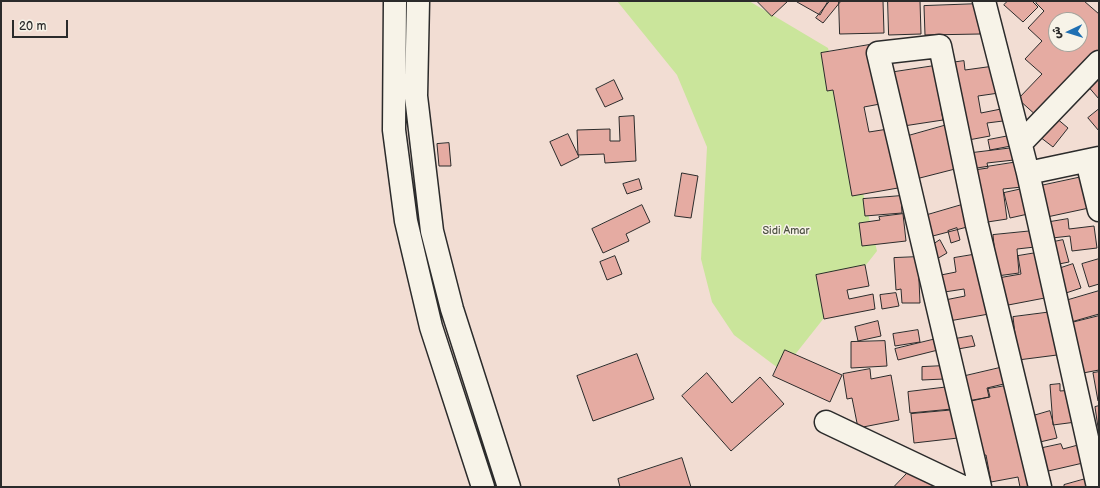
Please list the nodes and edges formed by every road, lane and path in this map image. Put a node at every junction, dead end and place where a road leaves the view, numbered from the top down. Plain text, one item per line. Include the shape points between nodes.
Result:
1 (395, 1) edge
2 (418, 1) edge
3 (984, 1) edge
4 (1099, 62) edge
5 (1021, 143) junction
6 (1093, 160) edge
7 (1028, 173) junction
8 (1099, 210) edge
9 (826, 422) dead end
10 (483, 487) edge
11 (508, 487) edge
12 (963, 487) edge
13 (980, 487) edge
14 (1040, 487) edge
15 (1098, 487) edge

1 - 10 main road via 394,130 406,221 431,327
2 - 11 main road via 416,96 432,231 452,310
3 - 5 main road
4 - 5 main road
5 - 7 main road
6 - 7 main road
6 - 8 main road
7 - 15 main road
9 - 12 main road
13 - 14 main road via 878,53 940,46 977,225

